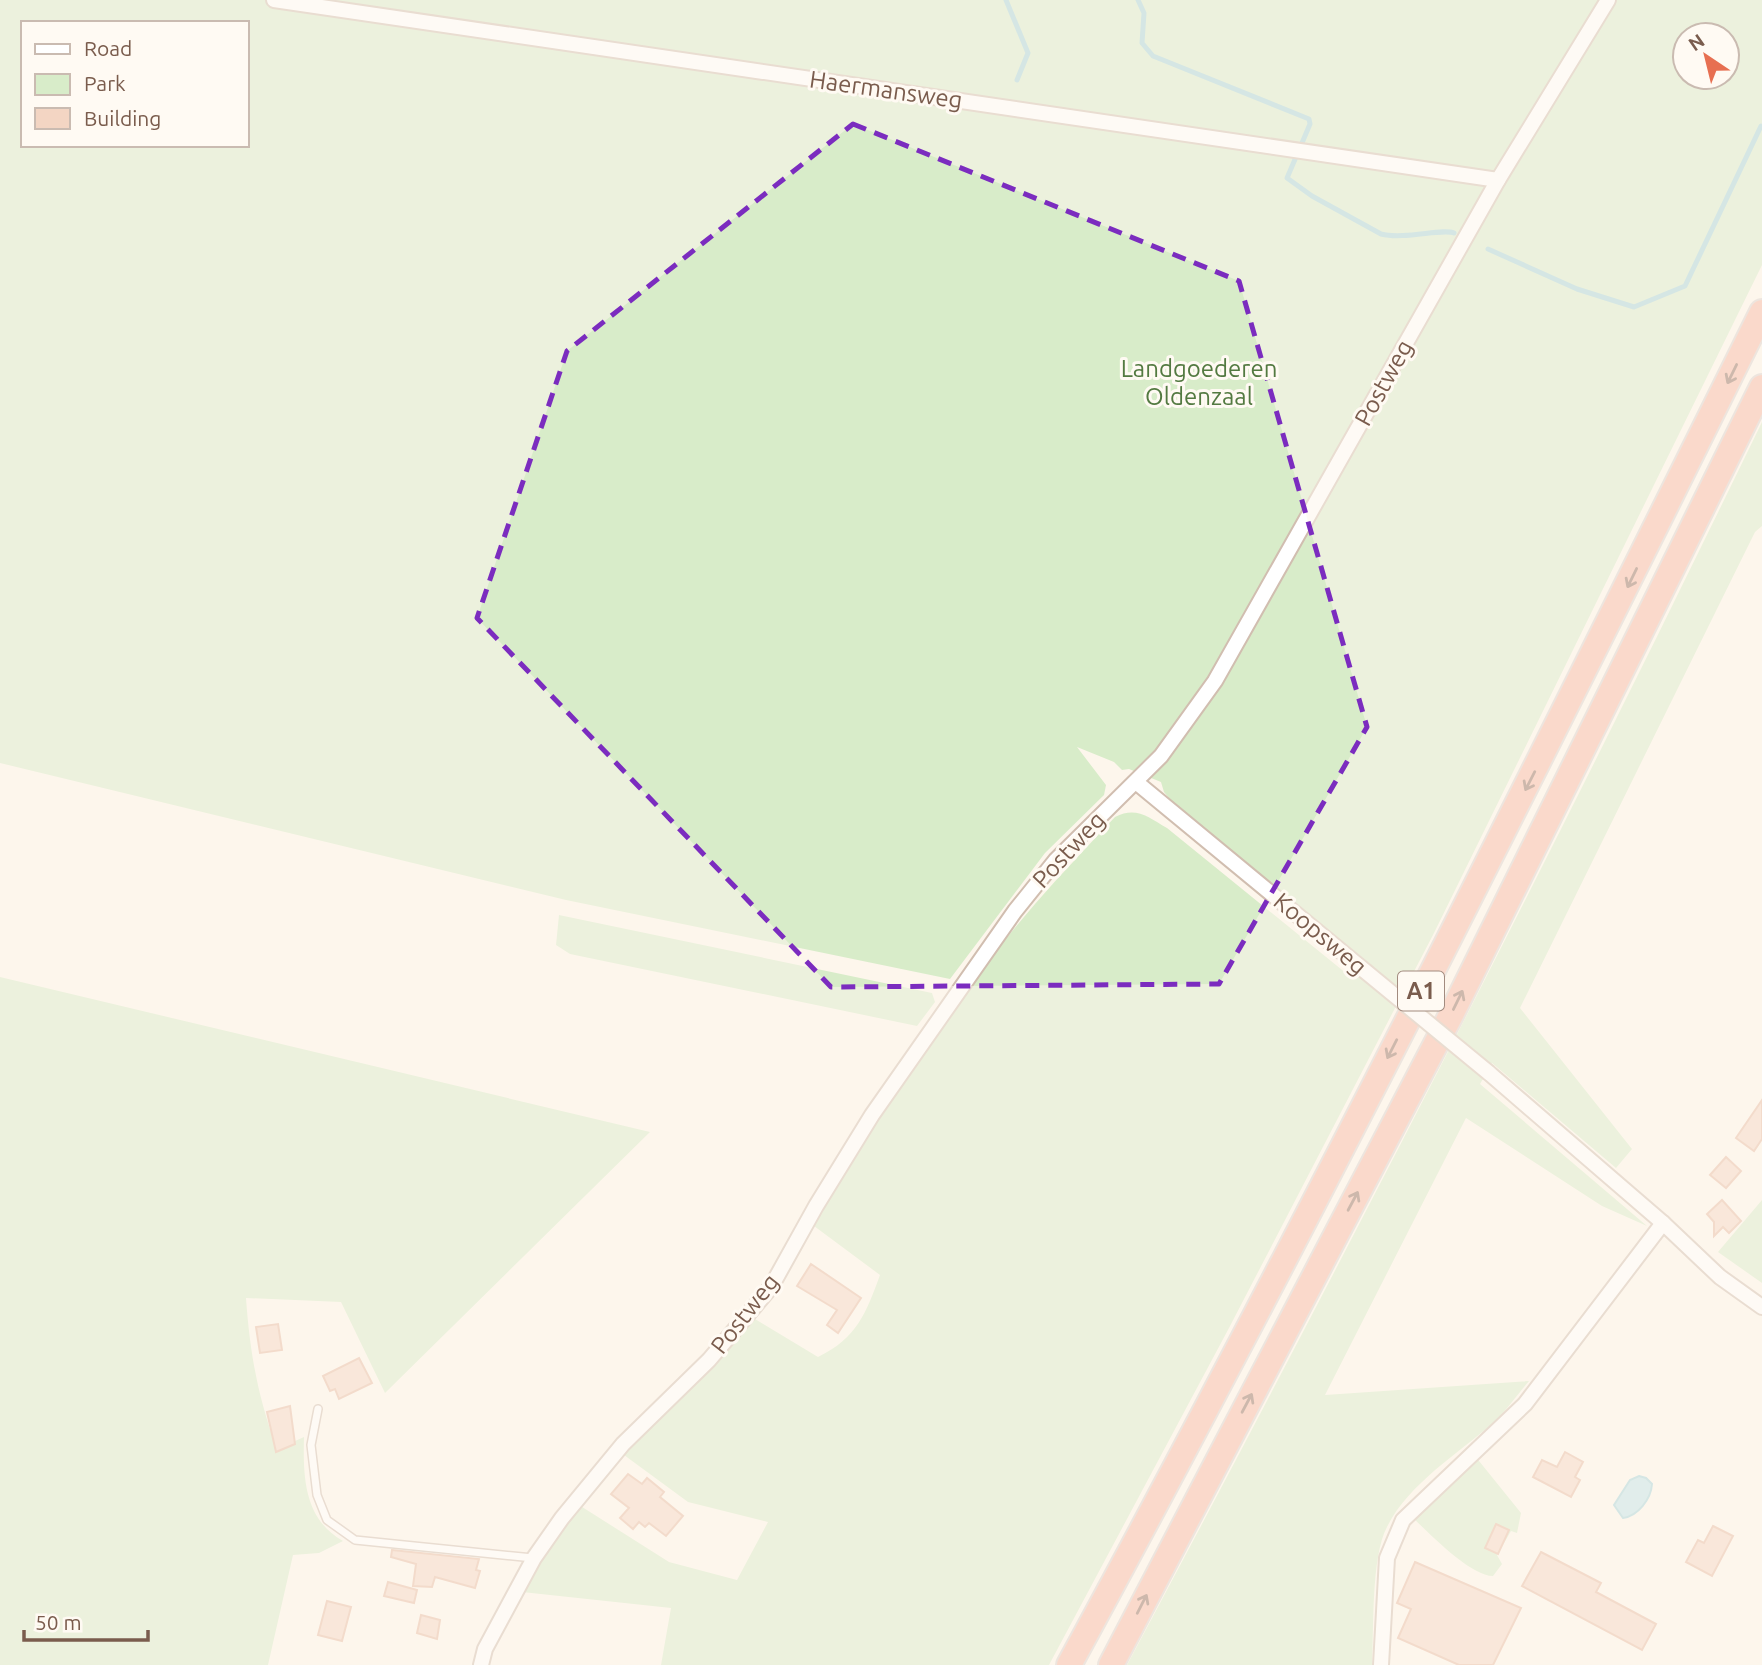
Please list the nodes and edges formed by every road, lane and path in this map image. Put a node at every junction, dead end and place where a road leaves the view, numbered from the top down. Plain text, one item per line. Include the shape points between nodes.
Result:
1 (274, 0) edge
2 (1608, 0) edge
3 (1498, 180) junction
4 (1762, 312) edge
5 (1762, 387) edge
6 (1136, 782) junction
7 (1664, 1223) junction
8 (1762, 1307) edge
9 (318, 1409) dead end
10 (534, 1558) junction
11 (481, 1665) edge
12 (1069, 1665) edge
13 (1111, 1665) edge
14 (1381, 1665) edge

1 - 3 street, Haermansweg
2 - 3 street, Postweg
3 - 6 street, Postweg via 1215,681 1175,738
4 -> 12 highway, A1 via 1571,701 1203,1419
13 -> 5 highway, A1 via 1451,1015
6 - 7 street, Koopsweg, bridge
6 - 10 street, Postweg via 1056,860 957,991 872,1115 748,1318 623,1444
7 - 8 street, Koopsweg via 1720,1277
7 - 14 street via 1525,1404 1403,1520 1387,1558
9 - 10 lane via 312,1445 317,1495 327,1520 355,1540
10 - 11 street, Postweg via 485,1649

